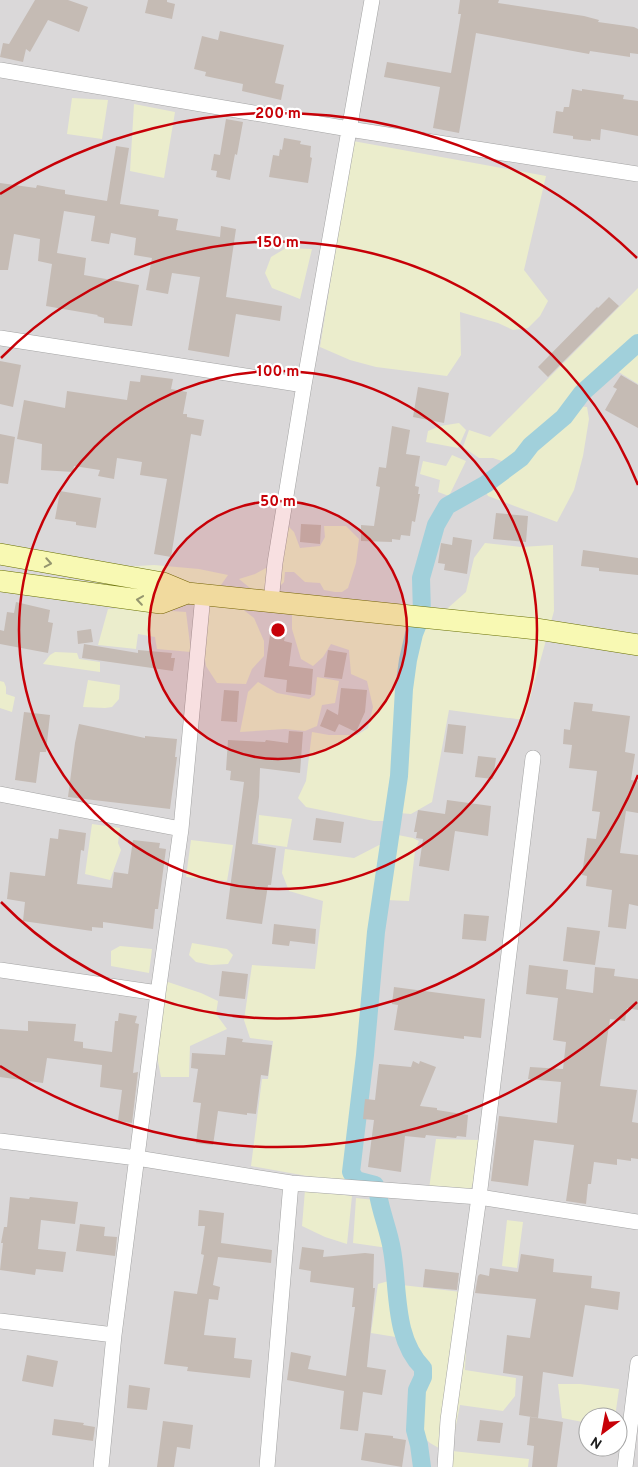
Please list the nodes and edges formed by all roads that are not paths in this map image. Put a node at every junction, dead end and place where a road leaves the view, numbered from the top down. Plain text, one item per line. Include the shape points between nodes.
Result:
1 (372, 0) edge
2 (0, 70) edge
3 (349, 129) junction
4 (638, 174) edge
5 (0, 338) edge
6 (304, 385) junction
7 (0, 554) edge
8 (0, 581) edge
9 (195, 594) junction
10 (271, 602) junction
11 (638, 645) edge
12 (533, 758) dead end
13 (0, 794) edge
14 (181, 829) junction
15 (0, 970) edge
16 (158, 993) junction
17 (0, 1141) edge
18 (137, 1158) junction
19 (291, 1183) junction
20 (479, 1197) junction
21 (638, 1222) edge
22 (0, 1321) edge
23 (114, 1335) junction
24 (638, 1363) edge
25 (100, 1467) edge
26 (267, 1467) edge
27 (445, 1467) edge
28 (625, 1467) edge

1 - 3 street
2 - 3 street
3 - 4 street
3 - 6 street
5 - 6 street
6 - 10 street
7 -> 9 street via 163,583
9 -> 8 street via 161,603
9 - 10 street
9 - 14 street
10 - 11 street via 537,629
12 - 20 street
13 - 14 street
14 - 16 street
15 - 16 street
16 - 18 street
17 - 18 street
18 - 19 street
18 - 23 street
19 - 20 street
19 - 26 street
20 - 21 street
20 - 27 street via 448,1420
22 - 23 street
23 - 25 street
24 - 28 street

